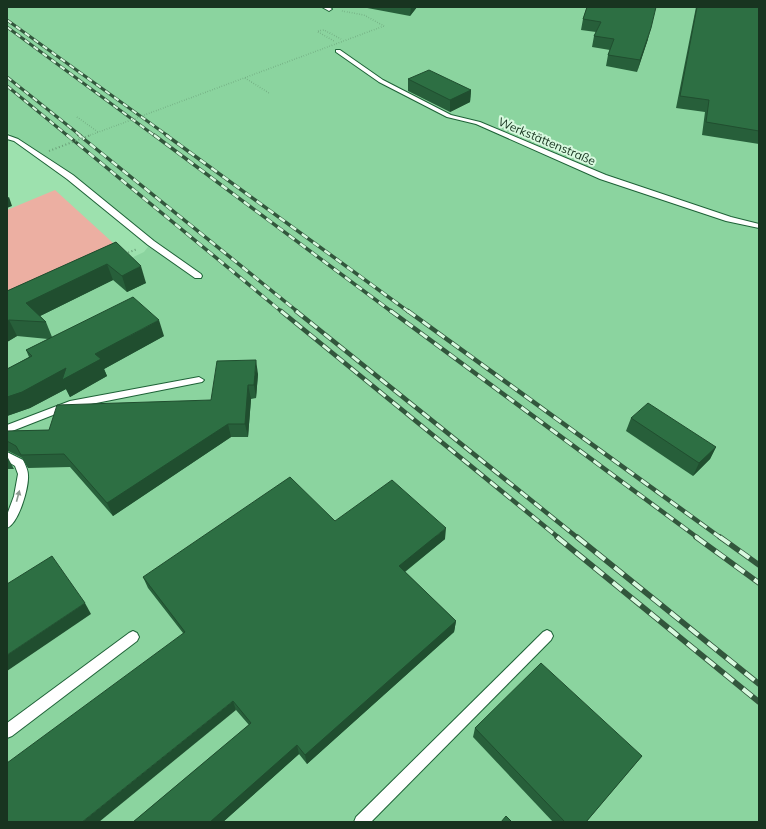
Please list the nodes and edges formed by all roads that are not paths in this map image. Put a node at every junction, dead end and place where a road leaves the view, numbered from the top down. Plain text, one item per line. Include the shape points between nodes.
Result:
1 (338, 47) road end
2 (7, 137) edge
3 (759, 226) edge
4 (198, 276) dead end
5 (199, 380) dead end
6 (7, 429) edge
7 (7, 456) edge
8 (7, 522) edge
9 (547, 636) dead end
10 (133, 637) dead end
11 (7, 731) edge
12 (361, 822) edge

1 - 3 lane, Werkstättenstraße via 382,81 449,116 478,124 603,177 729,219
2 - 4 lane via 16,140 70,177 151,243
5 - 6 lane via 70,405
8 -> 7 lane via 12,517 23,474 19,464
9 - 12 lane
10 - 11 lane

